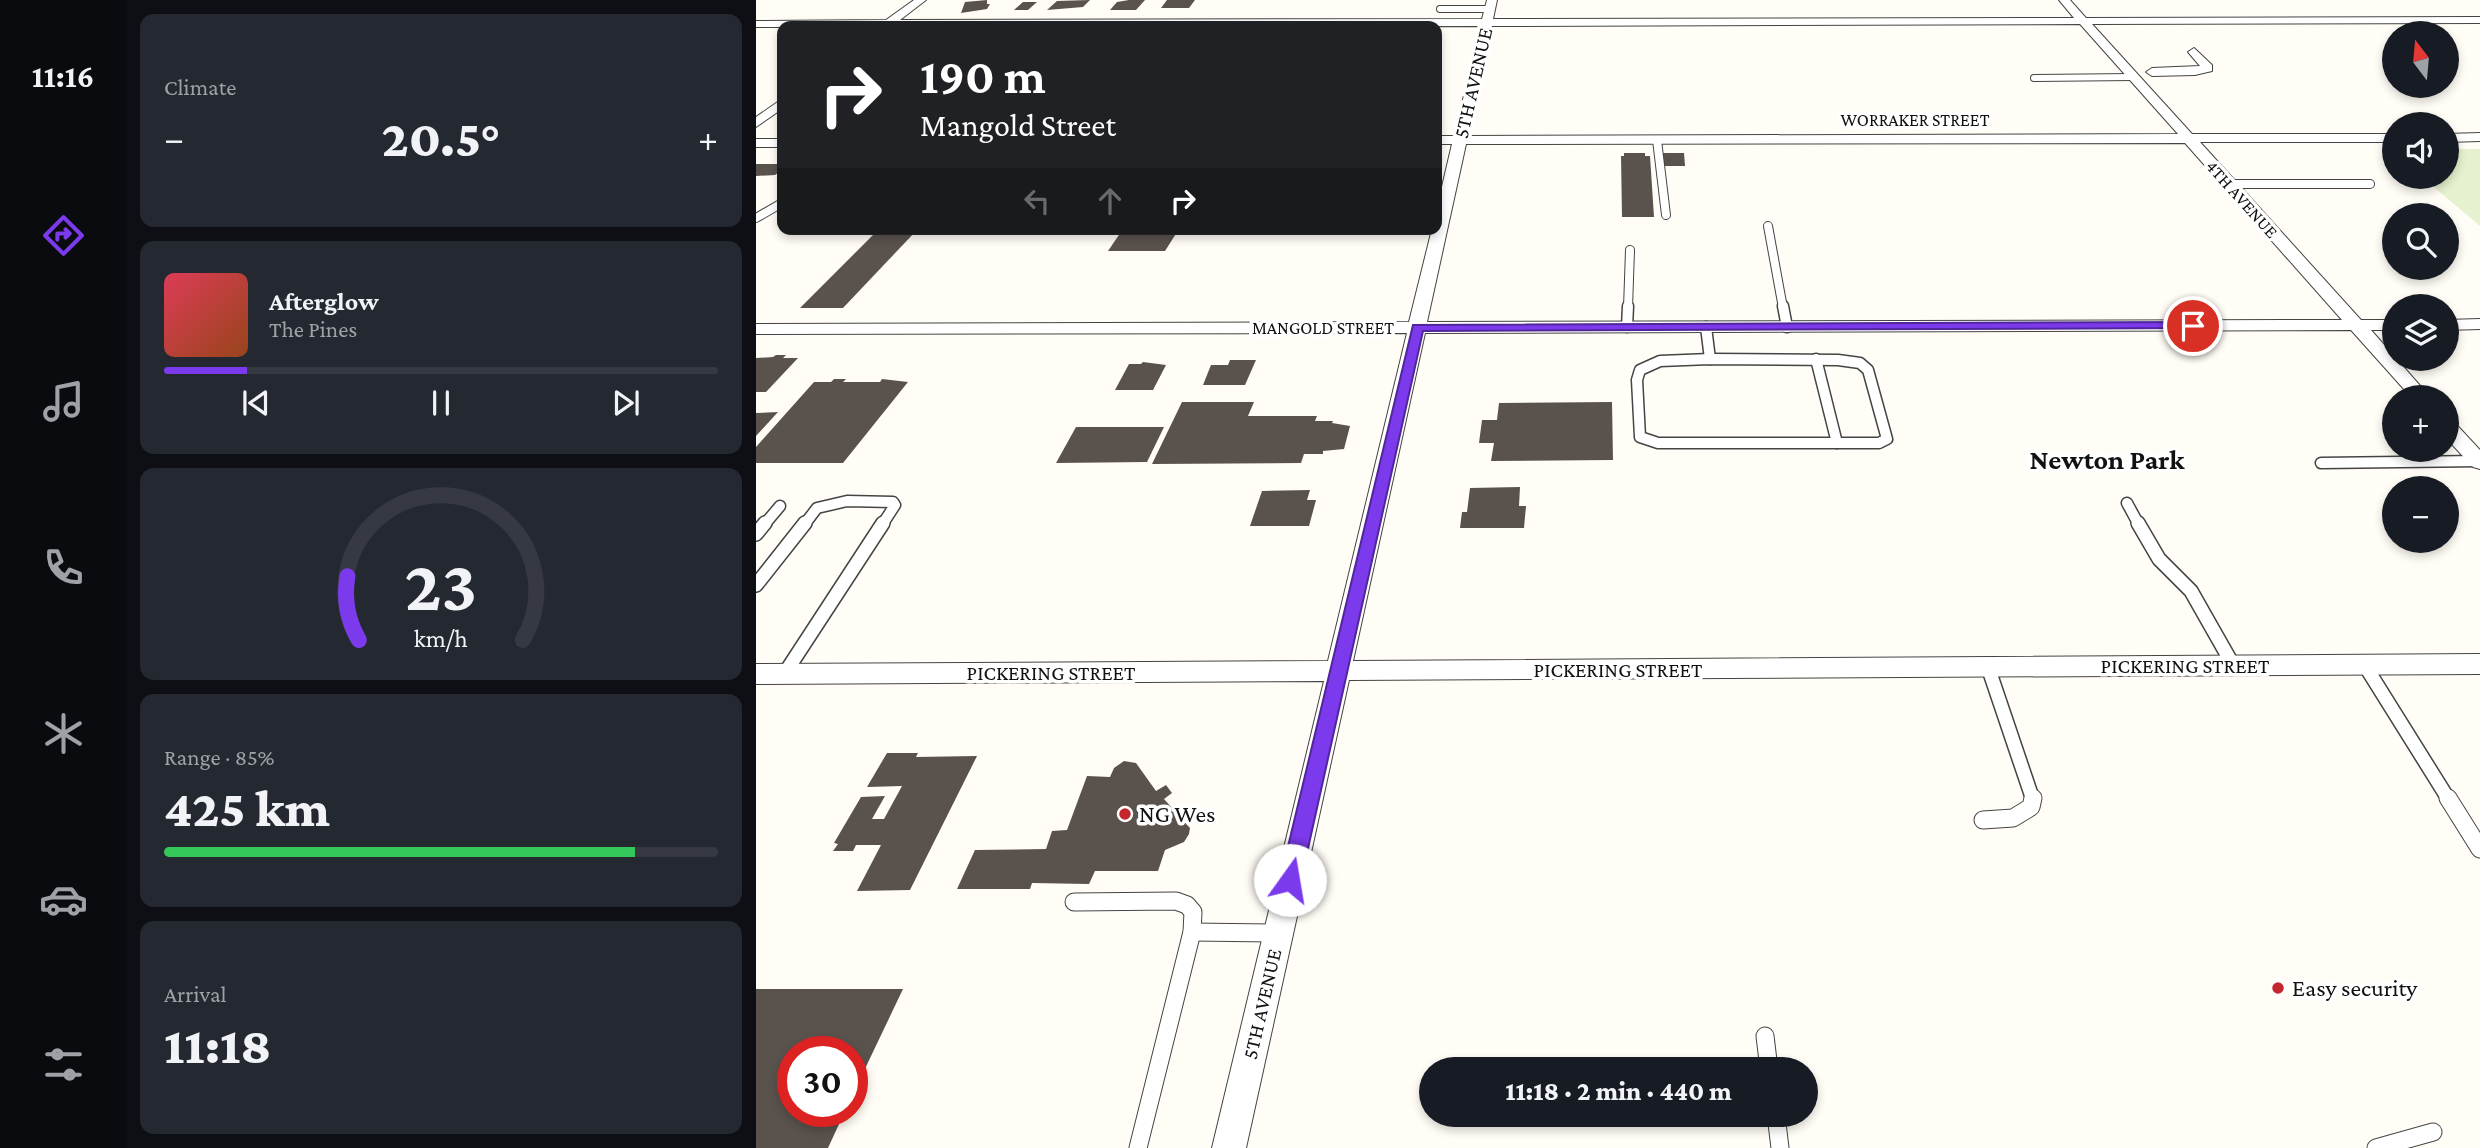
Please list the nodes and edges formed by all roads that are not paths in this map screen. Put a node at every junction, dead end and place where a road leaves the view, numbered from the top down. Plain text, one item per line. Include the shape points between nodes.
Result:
1 (921, 0) edge
2 (2064, 0) edge
3 (1440, 9) dead end
4 (1490, 10) edge
5 (2480, 20) edge
6 (892, 21) edge
7 (1048, 21) edge
8 (2082, 21) junction
9 (756, 24) edge
10 (777, 24) edge
11 (2194, 51) dead end
12 (2152, 72) dead end
13 (2133, 77) junction
14 (2034, 78) dead end
15 (777, 107) edge
16 (756, 123) edge
17 (2188, 138) junction
18 (2382, 138) edge
19 (2459, 138) edge
20 (2480, 138) edge
21 (1448, 140) edge
22 (1657, 140) junction
23 (756, 143) edge
24 (777, 143) edge
25 (2229, 184) junction
26 (2370, 184) dead end
27 (1443, 193) edge
28 (777, 207) edge
29 (1665, 215) dead end
30 (756, 218) edge
31 (1768, 226) dead end
32 (1435, 235) edge
33 (1630, 250) dead end
34 (2480, 324) edge
35 (2355, 325) junction
36 (2382, 325) edge
37 (2459, 325) edge
38 (1628, 327) junction
39 (1706, 327) junction
40 (1787, 327) junction
41 (1418, 328) junction
42 (756, 329) edge
43 (1710, 359) junction
44 (1816, 359) junction
45 (2410, 385) edge
46 (2459, 440) edge
47 (1837, 443) junction
48 (2479, 462) edge
49 (2321, 463) dead end
50 (2127, 503) dead end
51 (780, 506) dead end
52 (756, 534) edge
53 (756, 585) edge
54 (2364, 664) junction
55 (2480, 664) edge
56 (2233, 665) junction
57 (1987, 667) junction
58 (1339, 672) junction
59 (785, 673) junction
60 (756, 674) edge
61 (1983, 820) dead end
62 (2480, 849) edge
63 (1074, 902) dead end
64 (1192, 932) junction
65 (1279, 933) junction
66 (1765, 1036) dead end
67 (1768, 1057) edge
68 (1777, 1127) edge
69 (2433, 1132) dead end
70 (1138, 1148) edge
71 (1229, 1148) edge
72 (1780, 1148) edge
73 (2376, 1148) edge

1 - 6 street
2 - 8 street, 4TH AVENUE
3 - 4 lane
4 - 7 street
4 - 8 street
4 - 21 street, 5TH AVENUE
5 - 8 street
8 - 13 street, 4TH AVENUE
9 - 10 street
11 - 12 street via 2208,68
13 - 14 lane
13 - 17 street, 4TH AVENUE
15 - 16 street
17 - 18 street, WORRAKER STREET
17 - 22 street, WORRAKER STREET
17 - 25 street, 4TH AVENUE
19 - 20 street
21 - 22 street, WORRAKER STREET
21 - 27 street, 5TH AVENUE
22 - 29 lane
23 - 24 street
25 - 26 lane
25 - 35 street, 4TH AVENUE
28 - 30 lane
31 - 40 lane
32 - 41 street, 5TH AVENUE
33 - 38 lane
34 - 37 street
35 - 36 street, MANGOLD STREET
35 - 40 street, MANGOLD STREET
35 - 45 street, 4TH AVENUE
38 - 39 street, MANGOLD STREET
38 - 41 street, MANGOLD STREET
39 - 40 street, MANGOLD STREET
39 - 43 lane
41 - 42 street, MANGOLD STREET
41 - 58 street, 5TH AVENUE
43 - 44 lane
43 - 47 lane via 1660,362 1637,374 1639,434 1644,440
44 - 47 lane
44 - 47 lane via 1853,361 1868,370 1887,439
46 - 48 street
48 - 49 lane
50 - 56 lane via 2159,559 2191,591
51 - 52 lane
53 - 59 lane via 817,508 847,500 895,505
54 - 55 street, PICKERING STREET
54 - 56 street, PICKERING STREET
54 - 62 lane
56 - 57 street, PICKERING STREET
57 - 58 street, PICKERING STREET
57 - 61 lane via 2033,798 2031,807 2012,818
58 - 59 street, PICKERING STREET
58 - 65 street, 5TH AVENUE
59 - 60 street, PICKERING STREET
63 - 64 lane via 1175,901 1193,912
64 - 65 lane
64 - 70 lane
65 - 71 street, 5TH AVENUE
66 - 67 lane
68 - 72 lane
69 - 73 lane

